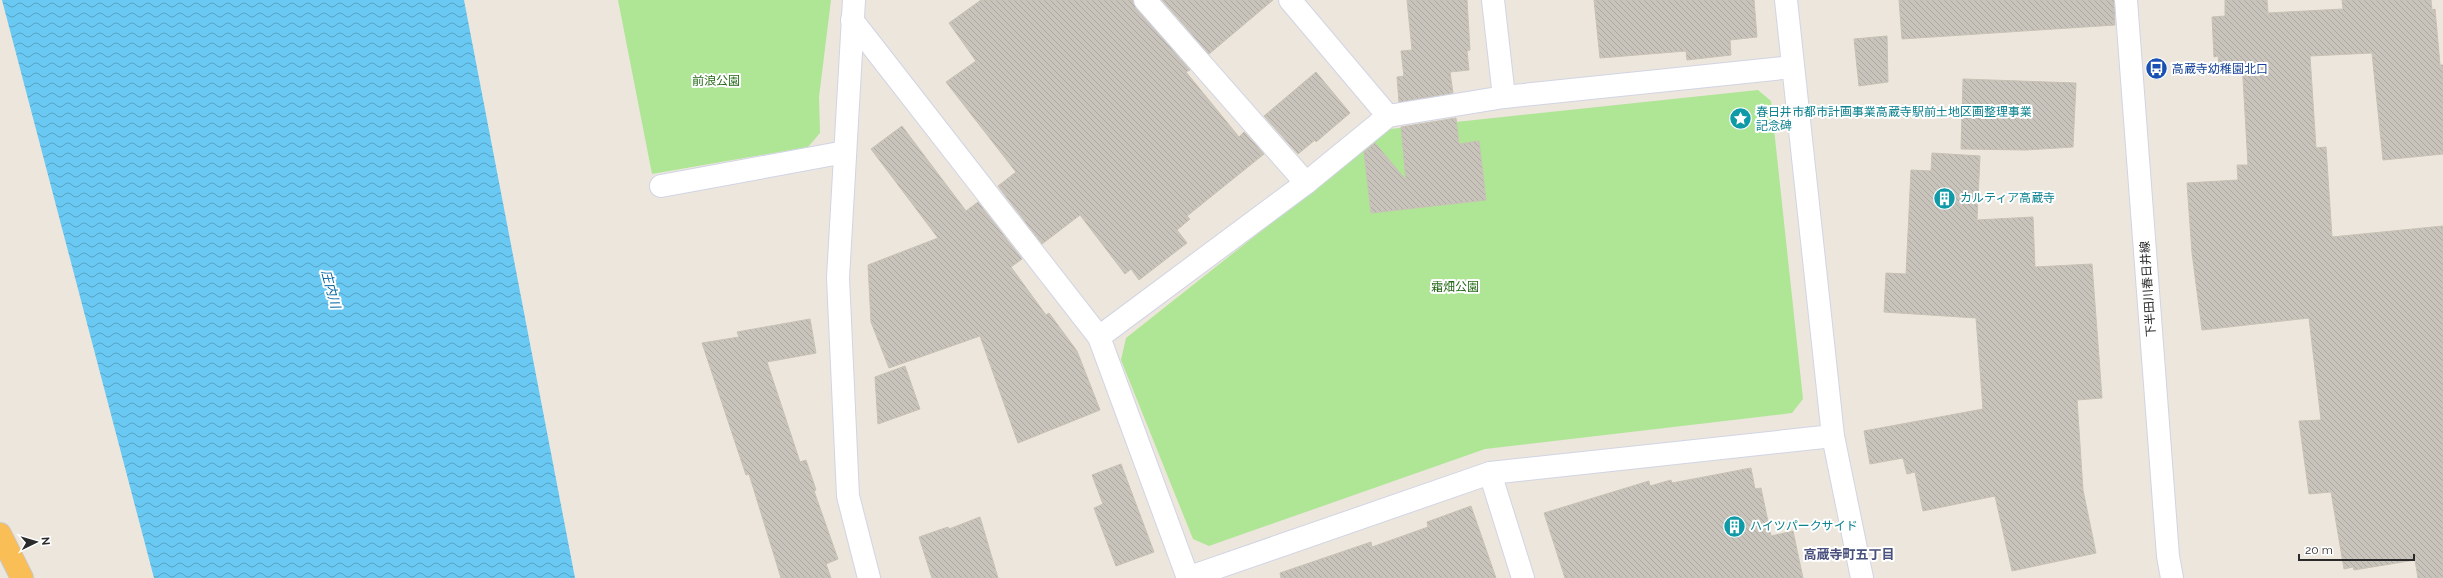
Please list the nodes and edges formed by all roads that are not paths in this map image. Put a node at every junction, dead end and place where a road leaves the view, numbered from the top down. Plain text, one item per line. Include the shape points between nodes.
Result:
1 (1145, 0) edge
2 (1290, 0) edge
3 (1493, 0) edge
4 (1786, 0) edge
5 (2126, 0) edge
6 (853, 10) edge
7 (1793, 67) junction
8 (1504, 97) junction
9 (1388, 116) junction
10 (845, 152) junction
11 (1306, 183) junction
12 (661, 186) dead end
13 (1099, 337) junction
14 (1833, 436) junction
15 (1490, 473) junction
16 (0, 534) edge
17 (22, 578) edge
18 (868, 578) edge
19 (1188, 578) edge
20 (1523, 578) edge
21 (1862, 578) edge
22 (2172, 578) edge

1 - 11 street
2 - 9 street
3 - 8 street
4 - 7 street
5 - 22 street, 下半田川春日井線 via 2168,556
6 - 10 street
6 - 13 street
7 - 8 street
7 - 14 street
8 - 9 street
9 - 11 street
10 - 12 street
10 - 18 street via 838,278 848,496
11 - 13 street
13 - 19 street
14 - 15 street
14 - 21 street
15 - 19 street
15 - 20 street
16 - 17 highway

